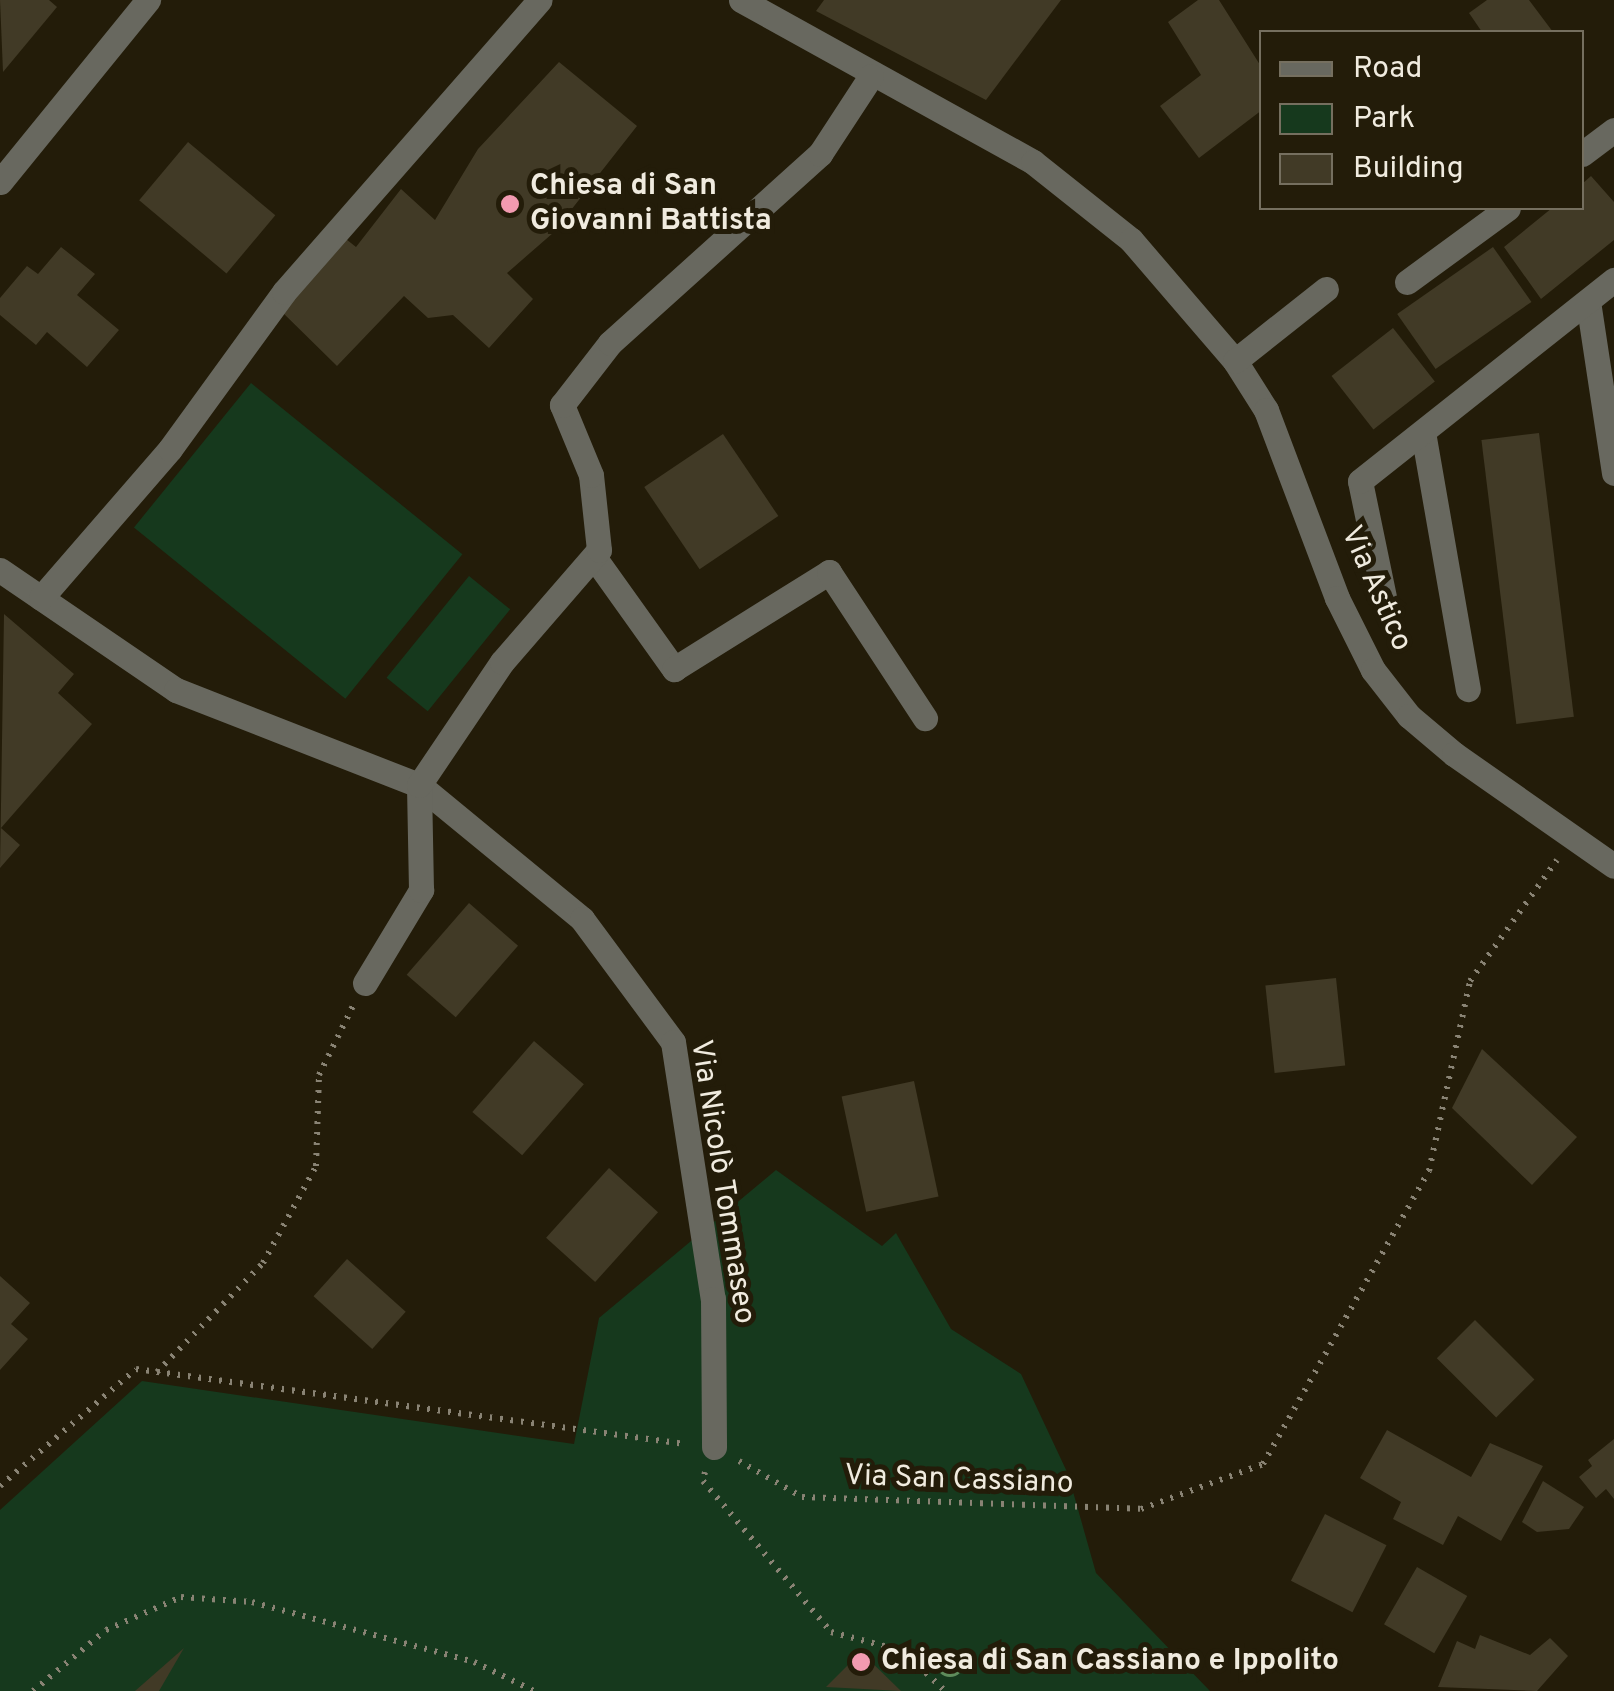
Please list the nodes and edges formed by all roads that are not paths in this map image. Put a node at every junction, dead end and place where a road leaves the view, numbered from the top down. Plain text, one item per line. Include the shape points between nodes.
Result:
1 (148, 0) edge
2 (540, 0) edge
3 (741, 0) edge
4 (871, 76) junction
5 (1614, 130) edge
6 (1584, 152) edge
7 (0, 182) edge
8 (1505, 210) edge
9 (1614, 280) edge
10 (1407, 282) dead end
11 (1326, 288) dead end
12 (1588, 301) junction
13 (1235, 361) junction
14 (1423, 432) junction
15 (1614, 473) edge
16 (594, 556) junction
17 (0, 570) edge
18 (1384, 597) dead end
19 (41, 598) junction
20 (1468, 689) dead end
21 (925, 718) dead end
22 (420, 785) junction
23 (1614, 866) edge
24 (365, 982) road end
25 (714, 1447) road end

1 - 7 street
2 - 19 street via 284,292 170,450
3 - 4 street, Via Astico
4 - 13 street, Via Astico via 1033,162 1095,206
4 - 16 street via 820,154 610,343 562,405 591,474 599,550
5 - 6 street
8 - 10 street
9 - 12 street
11 - 13 street
12 - 14 street
12 - 15 street
13 - 23 street, Via Astico via 1266,410 1337,598 1372,670 1409,716 1454,754
14 - 18 street via 1360,481
14 - 20 street
16 - 21 street via 674,669 829,572
16 - 22 street via 502,662
17 - 19 street, Via Nicolò Tommaseo
19 - 22 street, Via Nicolò Tommaseo via 176,690
22 - 24 street via 421,890
22 - 25 street, Via Nicolò Tommaseo via 582,919 673,1042 713,1299

